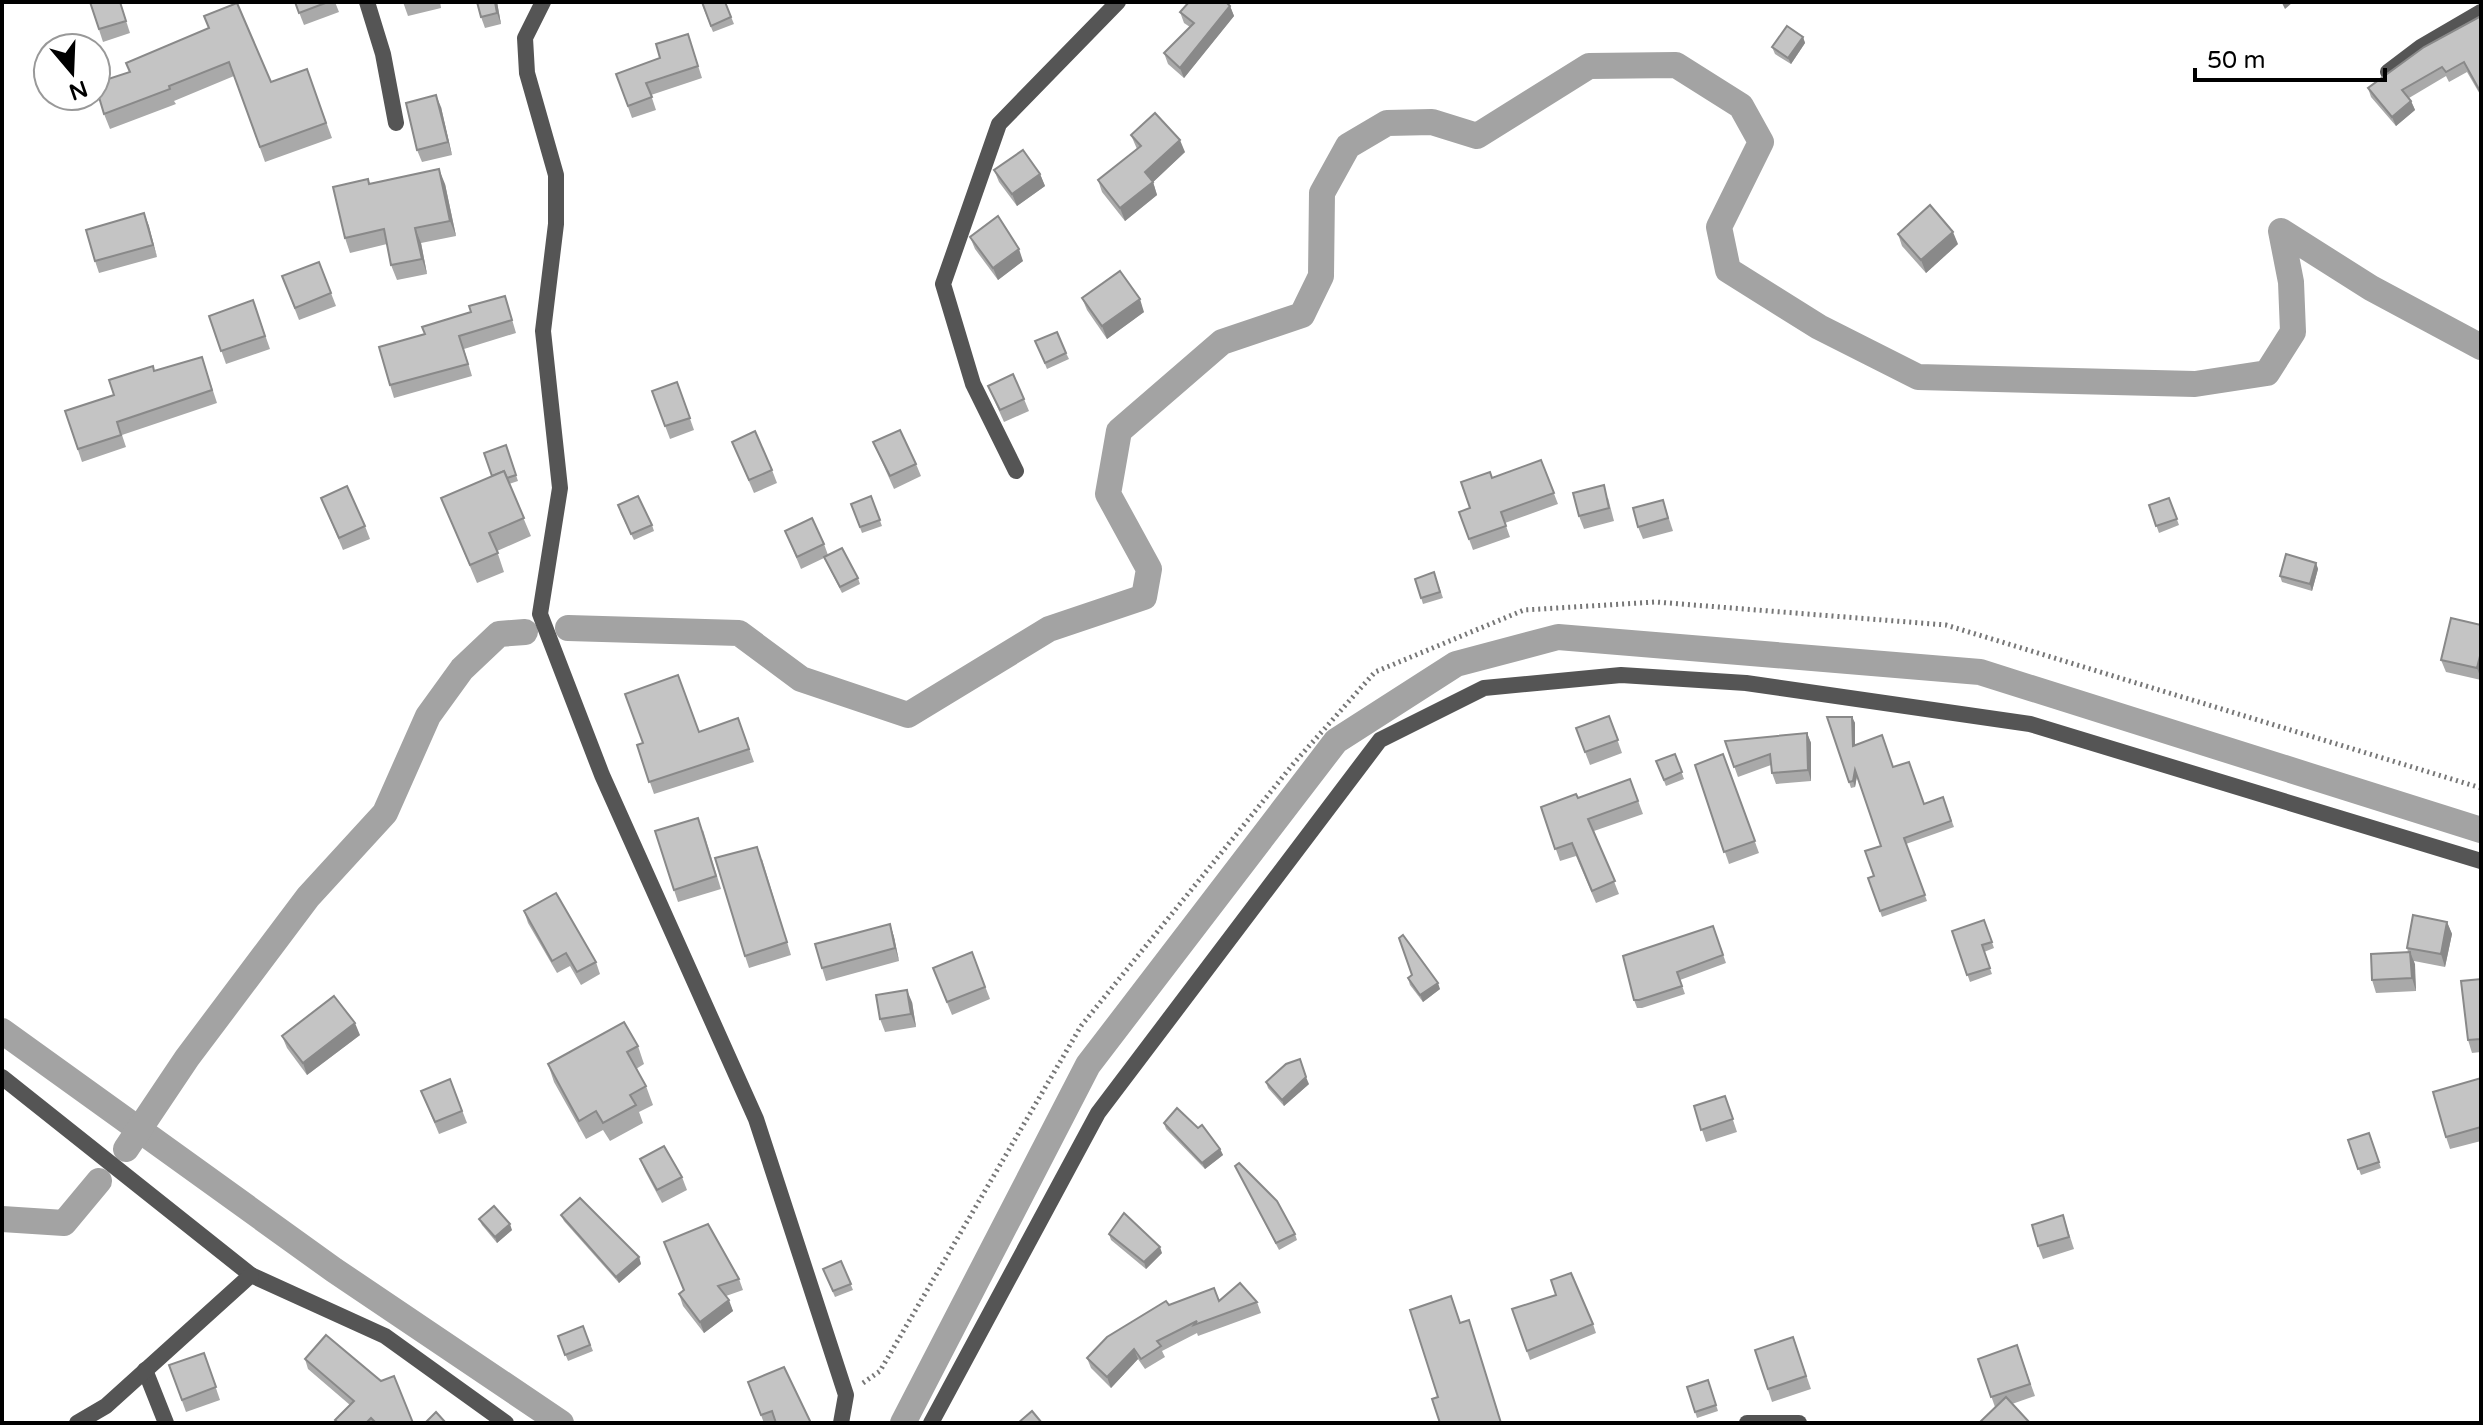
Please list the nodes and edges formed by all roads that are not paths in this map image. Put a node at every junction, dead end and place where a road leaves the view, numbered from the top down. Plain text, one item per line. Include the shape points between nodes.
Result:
1 (367, 2) edge
2 (543, 2) edge
3 (1118, 2) edge
4 (2481, 12) edge
5 (2388, 72) edge
6 (396, 123) dead end
7 (1016, 471) dead end
8 (2481, 861) edge
9 (2, 1077) edge
10 (251, 1275) junction
11 (145, 1370) junction
12 (77, 1423) edge
13 (166, 1423) edge
14 (506, 1423) edge
15 (841, 1423) edge
16 (931, 1423) edge
17 (1747, 1423) edge
18 (1799, 1423) edge

1 - 6 street
2 - 15 street via 525,38 527,73 556,175 556,224 543,331 560,488 540,614 602,775 756,1119 846,1395
3 - 7 street via 999,124 943,284 973,384
4 - 5 street
8 - 16 street via 2030,724 1746,683 1621,675 1484,688 1380,740 1107,1101
9 - 10 street
10 - 11 street
10 - 14 street via 385,1336
11 - 12 street via 106,1406
11 - 13 street
17 - 18 street

